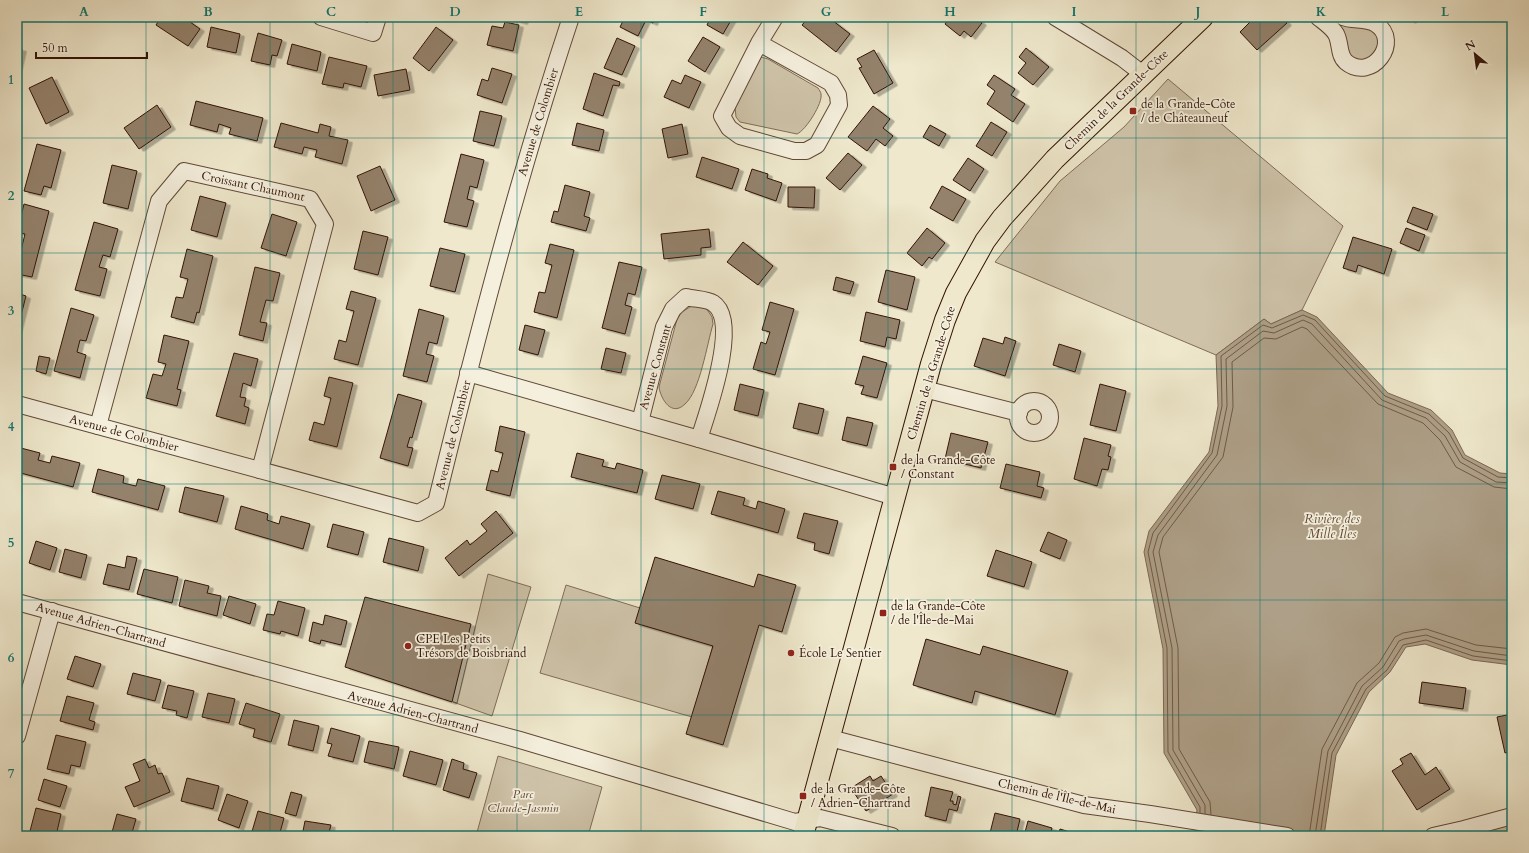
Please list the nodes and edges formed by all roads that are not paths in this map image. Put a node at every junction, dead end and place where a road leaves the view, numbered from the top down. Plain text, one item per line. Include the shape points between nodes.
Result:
1 (321, 17) edge
2 (378, 17) edge
3 (571, 17) edge
4 (774, 17) edge
5 (1055, 17) edge
6 (1203, 17) edge
7 (1318, 17) edge
8 (1343, 17) edge
9 (759, 43) junction
10 (1144, 75) junction
11 (468, 373) junction
12 (924, 389) junction
13 (17, 404) edge
14 (1019, 413) dead end
15 (640, 422) junction
16 (98, 426) junction
17 (699, 439) junction
18 (260, 470) junction
19 (895, 497) junction
20 (17, 602) edge
21 (52, 611) junction
22 (17, 736) edge
23 (830, 738) junction
24 (1512, 816) edge
25 (805, 828) edge
26 (1466, 833) edge
27 (892, 836) edge
28 (1287, 836) edge
29 (1433, 836) edge

1 - 2 street via 373,33
3 - 11 street, Avenue de Colombier via 538,116
4 - 9 street
5 - 10 street via 1122,58
6 - 10 main road, Chemin de la Grande-Côte
7 - 8 street via 1335,32 1340,52 1346,62 1364,67 1375,64 1385,50 1385,38 1380,27 1370,21
9 - 9 street via 722,116 729,128 740,136 794,151 806,151 817,145 839,105 838,94 831,83
10 - 12 main road, Chemin de la Grande-Côte via 1031,184 985,241 950,306
11 - 15 street, Avenue Constant
11 - 18 street, Avenue de Colombier via 436,503 418,513
12 - 14 street
12 - 19 main road, Chemin de la Grande-Côte
13 - 16 street, Avenue de Colombier
15 - 17 street, Avenue Constant
15 - 17 street, Avenue Constant via 664,327 673,309 686,297 713,303 723,316 724,335 716,382
16 - 18 street, Avenue de Colombier
16 - 18 street, Croissant Chaumont via 158,201 184,171 310,199 325,224
17 - 19 street, Avenue Constant
19 - 23 main road, Chemin de la Grande-Côte
20 - 21 street, Avenue Adrien-Chartrand
21 - 22 street
21 - 25 street, Avenue Adrien-Chartrand via 520,740 795,822
23 - 25 main road, Chemin de la Grande-Côte
23 - 28 street, Chemin de l'Île-de-Mai via 1079,804
24 - 26 street
25 - 27 street, Avenue Adrien-Chartrand via 820,818
26 - 29 street

